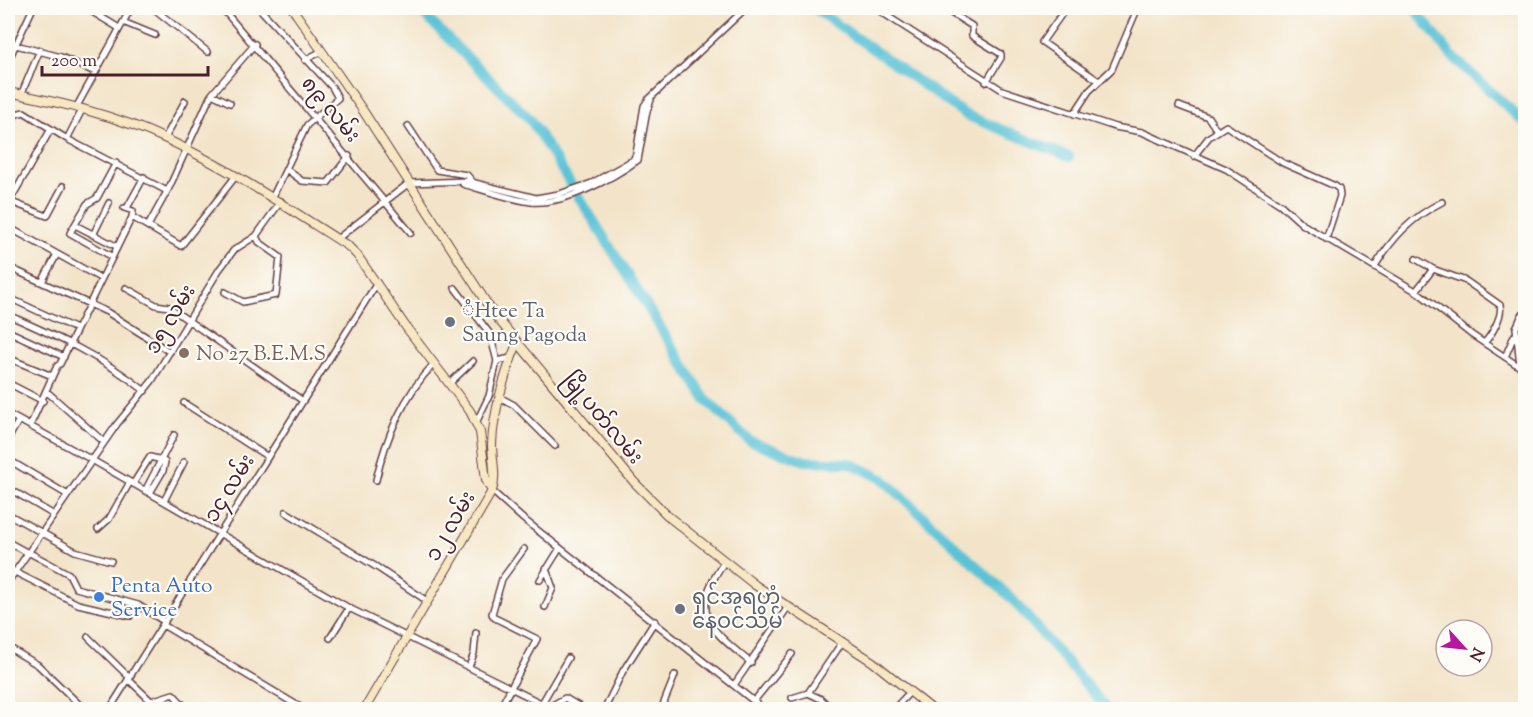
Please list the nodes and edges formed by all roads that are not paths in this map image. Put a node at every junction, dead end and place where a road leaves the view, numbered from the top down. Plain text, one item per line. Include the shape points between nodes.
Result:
1 (33, 8) edge
2 (86, 8) edge
3 (131, 8) edge
4 (153, 8) edge
5 (222, 8) edge
6 (259, 8) edge
7 (292, 8) edge
8 (746, 8) edge
9 (875, 8) edge
10 (943, 8) edge
11 (1066, 8) edge
12 (1136, 12) dead end
13 (123, 22) junction
14 (119, 28) junction
15 (155, 35) dead end
16 (255, 44) junction
17 (16, 45) junction
18 (40, 50) junction
19 (322, 51) junction
20 (208, 52) dead end
21 (305, 60) junction
22 (8, 62) edge
23 (95, 72) junction
24 (1099, 81) junction
25 (986, 82) junction
26 (8, 92) edge
27 (21, 94) junction
28 (212, 94) junction
29 (185, 101) dead end
30 (230, 103) dead end
31 (1179, 106) dead end
32 (80, 107) junction
33 (1074, 114) junction
34 (316, 116) junction
35 (408, 126) dead end
36 (8, 127) edge
37 (51, 129) junction
38 (1216, 129) junction
39 (165, 138) junction
40 (67, 139) junction
41 (186, 150) junction
42 (349, 156) junction
43 (1194, 156) junction
44 (116, 163) junction
45 (286, 169) junction
46 (236, 176) junction
47 (144, 177) junction
48 (459, 182) junction
49 (473, 182) junction
50 (409, 183) junction
51 (63, 186) dead end
52 (167, 191) junction
53 (570, 193) junction
54 (277, 199) junction
55 (8, 202) edge
56 (109, 202) dead end
57 (1442, 202) dead end
58 (387, 203) junction
59 (132, 217) junction
60 (75, 225) junction
61 (148, 226) junction
62 (8, 228) edge
63 (411, 233) dead end
64 (93, 235) junction
65 (256, 236) junction
66 (337, 239) junction
67 (1326, 239) junction
68 (116, 246) junction
69 (57, 254) junction
70 (111, 256) junction
71 (1416, 259) dead end
72 (1375, 266) junction
73 (8, 267) edge
74 (1433, 269) junction
75 (100, 278) junction
76 (42, 282) junction
77 (377, 283) junction
78 (126, 288) dead end
79 (455, 288) dead end
80 (1416, 291) junction
81 (225, 292) dead end
82 (16, 302) dead end
83 (88, 304) junction
84 (8, 315) edge
85 (1522, 315) dead end
86 (189, 321) junction
87 (1516, 328) junction
88 (76, 329) junction
89 (8, 331) edge
90 (69, 343) junction
91 (1484, 343) junction
92 (517, 344) junction
93 (170, 352) junction
94 (64, 357) junction
95 (1505, 357) junction
96 (8, 358) edge
97 (511, 358) junction
98 (473, 361) dead end
99 (496, 361) junction
100 (434, 364) junction
101 (1523, 367) edge
102 (52, 376) junction
103 (8, 383) edge
104 (450, 383) junction
105 (46, 391) junction
106 (145, 391) junction
107 (501, 398) junction
108 (43, 401) junction
109 (303, 401) junction
110 (184, 403) dead end
111 (8, 414) edge
112 (19, 420) junction
113 (476, 423) junction
114 (30, 426) junction
115 (174, 435) dead end
116 (8, 439) edge
117 (104, 442) junction
118 (555, 446) dead end
119 (268, 457) junction
120 (92, 460) junction
121 (162, 460) junction
122 (184, 462) dead end
123 (14, 463) dead end
124 (164, 471) junction
125 (176, 479) junction
126 (376, 480) dead end
127 (132, 483) junction
128 (8, 488) edge
129 (492, 491) junction
130 (147, 492) junction
131 (68, 495) junction
132 (164, 501) junction
133 (286, 512) dead end
134 (8, 514) edge
135 (54, 515) junction
136 (98, 529) dead end
137 (221, 533) junction
138 (41, 534) junction
139 (8, 542) edge
140 (560, 548) junction
141 (524, 549) dead end
142 (28, 553) junction
143 (111, 561) dead end
144 (725, 561) junction
145 (546, 568) junction
146 (12, 572) edge
147 (540, 580) dead end
148 (8, 582) edge
149 (427, 601) junction
150 (545, 607) dead end
151 (788, 607) junction
152 (349, 608) junction
153 (130, 616) dead end
154 (656, 621) junction
155 (164, 624) junction
156 (476, 633) dead end
157 (88, 637) dead end
158 (330, 638) dead end
159 (405, 638) junction
160 (843, 641) junction
161 (8, 647) edge
162 (792, 654) dead end
163 (568, 658) dead end
164 (751, 663) junction
165 (469, 667) junction
166 (675, 675) dead end
167 (129, 679) junction
168 (734, 685) junction
169 (512, 686) junction
170 (910, 692) junction
171 (808, 693) junction
172 (792, 698) dead end
173 (754, 701) junction
174 (542, 703) junction
175 (295, 707) edge
176 (85, 710) edge
177 (110, 710) edge
178 (188, 710) edge
179 (305, 710) edge
180 (364, 710) edge
181 (499, 710) edge
182 (585, 710) edge
183 (604, 710) edge
184 (661, 710) edge
185 (765, 710) edge
186 (833, 710) edge
187 (893, 710) edge
188 (933, 710) edge

1 - 17 street
2 - 14 street
3 - 13 street
4 - 20 street
5 - 16 street, ၈၉ လမ်း
6 - 21 street
7 - 19 main road, မြို့ပတ်လမ်း
8 - 53 street via 653,96 638,160
9 - 25 street
10 - 25 street via 972,26 972,36 1000,54
11 - 24 street via 1042,42
12 - 24 street via 1112,69
13 - 14 street
13 - 15 street
14 - 23 street
16 - 28 street
16 - 34 street, ၈၉ လမ်း
17 - 18 street
17 - 22 street
18 - 23 street
18 - 27 street
19 - 21 street
19 - 50 main road, မြို့ပတ်လမ်း
21 - 34 street, ၁၅ လမ်း via 338,98
23 - 32 street
24 - 33 street
25 - 33 street
26 - 27 main road
27 - 32 main road
28 - 30 street
28 - 41 street
29 - 39 street
31 - 38 street via 1208,117
32 - 39 main road
32 - 40 street
33 - 43 street via 1142,132
34 - 42 street, ၈၉ လမ်း
34 - 45 street, ၁၅ လမ်း via 299,136
35 - 49 street via 437,170 467,174
36 - 37 street via 20,111
37 - 40 street
37 - 55 street
38 - 43 street
38 - 67 street via 1226,126 1283,163 1339,189
39 - 41 main road
40 - 44 street
41 - 46 main road
41 - 52 street
42 - 45 street via 328,183 302,181
42 - 58 street, ၈၉ လမ်း
43 - 67 street via 1232,172
44 - 47 street
44 - 60 street via 97,198 87,204
45 - 54 street, ၁၅ လမ်း
46 - 54 main road
46 - 61 street via 182,246
47 - 52 street
47 - 59 street via 125,208 133,211
48 - 49 street
48 - 50 street
48 - 53 street via 530,201
49 - 53 street via 536,198
50 - 58 street
50 - 92 main road, မြို့ပတ်လမ်း
51 - 55 street via 50,214 44,217
52 - 61 street
54 - 65 street, ၁၅ လမ်း
54 - 66 main road
56 - 64 street
57 - 72 street via 1405,226
58 - 63 street, ၈၉ လမ်း
58 - 66 street
59 - 61 street
59 - 68 street
60 - 64 street
60 - 70 street via 70,233
62 - 69 street
64 - 68 street
65 - 81 street via 280,257 276,295 243,302
65 - 86 street, ၁၅ လမ်း via 234,250
66 - 77 main road via 357,255
67 - 72 street
68 - 70 street
69 - 75 street
69 - 76 street
70 - 75 street
71 - 74 street
72 - 80 street
73 - 76 street
74 - 80 street
74 - 91 street via 1466,281 1500,304 1502,310
75 - 83 street
76 - 83 street
77 - 100 main road
77 - 109 street, ၁၄ လမ်း
78 - 86 street via 156,305 169,307
79 - 99 street via 490,334
80 - 91 street
82 - 88 street
83 - 88 street
83 - 93 street
84 - 90 street
85 - 87 street
86 - 93 street, ၁၅ လမ်း
86 - 109 street
87 - 95 street
87 - 101 street
88 - 90 street
89 - 94 street
90 - 94 street
90 - 106 street
91 - 95 street
92 - 97 main road, ၁၂ လမ်း
92 - 144 main road, မြို့ပတ်လမ်း via 634,482 669,517
93 - 106 street, ၁၅ လမ်း
94 - 102 street
95 - 101 street
96 - 102 street
97 - 99 street
97 - 107 main road, ၁၂ လမ်း
98 - 104 street
99 - 113 street via 486,405
100 - 104 main road
100 - 126 street via 422,376 383,447
102 - 105 street
103 - 108 street
104 - 113 main road
105 - 108 street
105 - 117 street
106 - 117 street, ၁၅ လမ်း
107 - 118 street via 514,405
107 - 129 main road, ၁၂ လမ်း via 492,443
108 - 114 street
109 - 119 street, ၁၄ လမ်း
110 - 119 street
111 - 112 street
112 - 114 street
112 - 116 street
113 - 129 main road via 486,480
114 - 120 street
115 - 121 street
117 - 120 street, ၁၅ လမ်း
119 - 137 street, ၁၄ လမ်း
120 - 127 street
120 - 131 street, ၁၅ လမ်း
121 - 124 street
121 - 127 street via 150,457
121 - 130 street
122 - 125 street
123 - 131 street
124 - 125 street
124 - 130 street
125 - 132 street
127 - 130 street
127 - 136 street
128 - 135 street
129 - 140 street
129 - 149 main road, ၁၂ လမ်း
130 - 132 street
131 - 135 street, ၁၅ လမ်း
132 - 137 street
133 - 149 street
134 - 138 street
135 - 138 street, ၁၅ လမ်း
137 - 152 street
137 - 155 street, ၁၄ လမ်း
138 - 142 street, ၁၅ လမ်း
138 - 143 street via 75,551
139 - 142 street
140 - 145 street
140 - 154 street
141 - 169 street via 502,579 492,614 537,639
142 - 146 street, ၁၅ လမ်း
142 - 155 street via 69,574 76,588 138,605
144 - 151 main road, မြို့ပတ်လမ်း
144 - 164 street via 706,603 707,621 717,635
145 - 147 street
145 - 150 street via 554,588
146 - 148 street, ၁၅ လမ်း
146 - 153 street via 78,604
149 - 159 main road, ၁၂ လမ်း
151 - 160 main road, မြို့ပတ်လမ်း
151 - 164 street
152 - 158 street
152 - 159 street
154 - 168 street
154 - 183 street via 623,671
155 - 167 street, ၁၄ လမ်း
155 - 175 street
156 - 165 street
157 - 167 street
159 - 165 street
159 - 180 main road, ၁၂ လမ်း
160 - 170 main road, မြို့ပတ်လမ်း
160 - 171 street
161 - 176 street via 38,665
162 - 173 street
163 - 174 street
164 - 168 street
165 - 169 street
166 - 184 street
167 - 177 street, ၁၄ လမ်း
167 - 178 street via 151,701 173,693
168 - 173 street
169 - 174 street
169 - 181 street
170 - 187 street
170 - 188 main road, မြို့ပတ်လမ်း
171 - 172 street
171 - 186 street
173 - 185 street
174 - 182 street via 549,707 565,698
175 - 179 street

